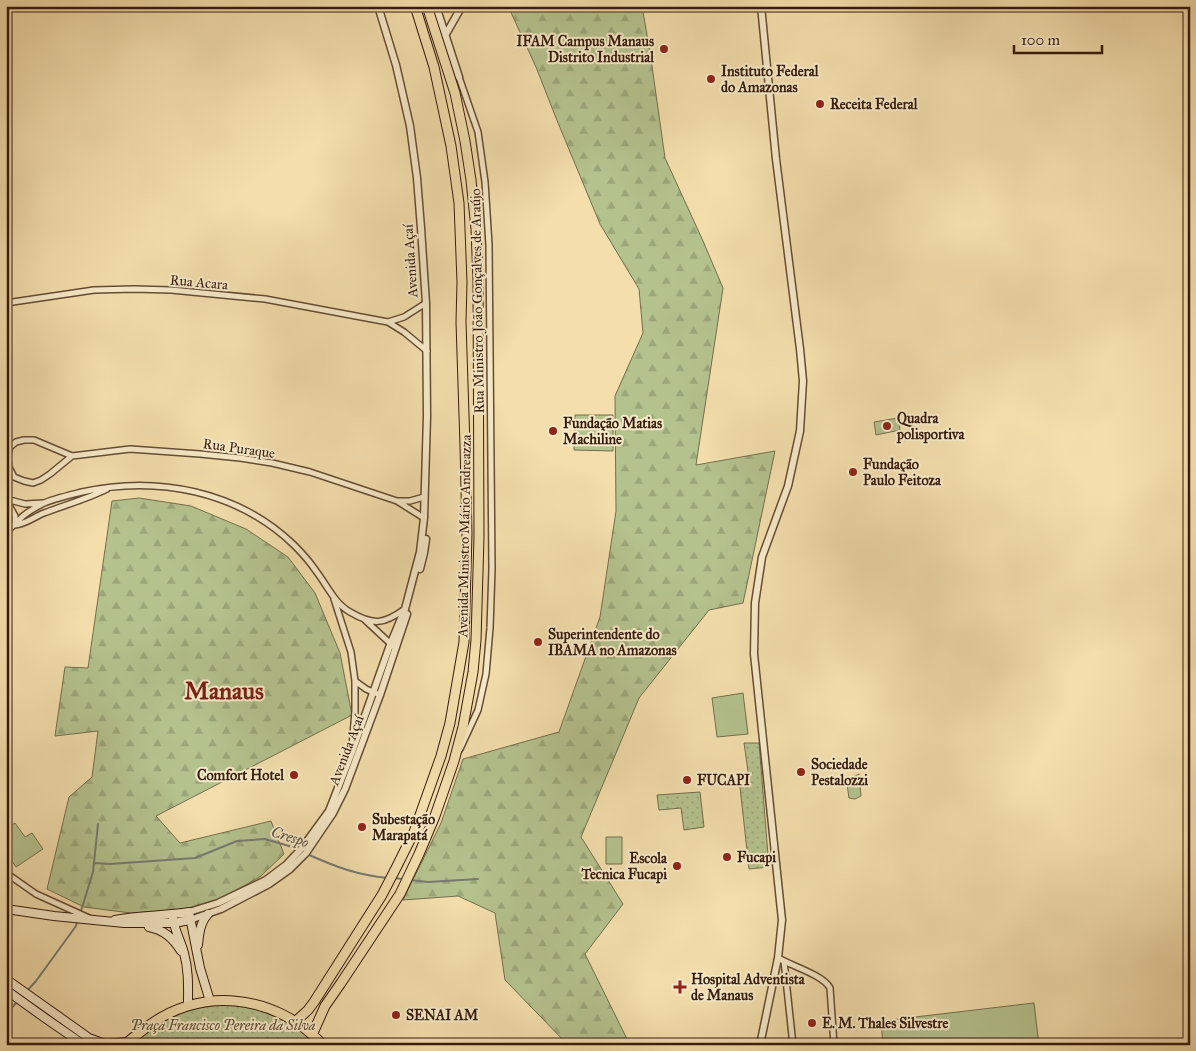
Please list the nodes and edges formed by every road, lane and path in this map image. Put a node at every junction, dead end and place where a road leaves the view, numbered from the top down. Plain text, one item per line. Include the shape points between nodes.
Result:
1 (378, 6) edge
2 (415, 6) edge
3 (428, 6) edge
4 (436, 6) edge
5 (462, 6) edge
6 (761, 6) edge
7 (446, 34) junction
8 (434, 67) junction
9 (455, 79) junction
10 (6, 303) edge
11 (426, 303) junction
12 (388, 322) junction
13 (461, 322) junction
14 (478, 322) junction
15 (426, 351) junction
16 (72, 456) junction
17 (111, 487) junction
18 (424, 497) junction
19 (6, 499) edge
20 (397, 501) junction
21 (44, 503) junction
22 (424, 518) junction
23 (15, 525) junction
24 (6, 532) edge
25 (334, 598) junction
26 (405, 609) junction
27 (364, 619) junction
28 (393, 646) junction
29 (355, 681) junction
30 (372, 692) junction
31 (380, 694) junction
32 (352, 752) junction
33 (454, 761) junction
34 (6, 873) edge
35 (6, 909) edge
36 (172, 914) junction
37 (208, 914) junction
38 (189, 916) junction
39 (95, 920) junction
40 (108, 921) junction
41 (174, 923) junction
42 (138, 924) junction
43 (197, 955) junction
44 (185, 958) junction
45 (781, 960) junction
46 (6, 979) edge
47 (6, 990) edge
48 (210, 1001) junction
49 (188, 1005) junction
50 (296, 1021) junction
51 (312, 1034) junction
52 (126, 1043) edge
53 (105, 1044) edge
54 (84, 1045) edge
55 (323, 1045) edge
56 (760, 1045) edge
57 (793, 1045) edge
58 (834, 1045) edge

1 - 11 street, Avenida Açaí via 410,126 420,208
2 - 8 main road, Avenida Ministro Mário Andreazza
3 - 9 main road, Avenida Ministro Mário Andreazza
4 - 7 street, Avenida Ministro Mário Andreazza
5 - 7 street
6 - 45 street via 803,381 800,431 794,460 762,558 755,603 754,654 782,920
7 - 9 street, Avenida Ministro Mário Andreazza
8 - 9 main road via 443,79
8 - 13 main road, Avenida Ministro Mário Andreazza via 459,203
9 - 14 main road, Avenida Ministro Mário Andreazza via 476,229
9 - 33 street, Rua Ministro João Gonçalves de Araújo via 478,132 485,182 489,245 492,569 484,683 478,710
10 - 12 street, Rua Acara via 94,290 171,290 265,299
11 - 12 street
11 - 15 street, Avenida Açaí
12 - 15 street, Rua Acara
13 - 14 main road
13 - 50 main road, Avenida Ministro Mário Andreazza via 466,612 450,723 429,793 396,868 314,1002
14 - 33 main road, Avenida Ministro Mário Andreazza via 480,538 476,640 463,727
15 - 18 street, Avenida Açaí
16 - 16 street, Rua Puraque via 34,440 24,440 10,447 7,457 14,477 32,483 50,474
16 - 20 street, Rua Puraque via 130,450 240,458 310,472
17 - 21 street
17 - 23 street
17 - 25 street via 177,487 240,508 270,526 294,546 316,570
18 - 20 street, Rua Puraque
18 - 22 street, Avenida Açaí
19 - 21 street via 25,504
19 - 23 street via 16,516
20 - 22 street, Rua Puraque
21 - 23 street via 20,518
22 - 26 street, Avenida Açaí via 420,552
22 - 28 street, Avenida Açaí via 424,553 409,609
23 - 24 street
25 - 27 street via 348,611
25 - 29 street via 351,652
26 - 27 street via 391,619 377,622
26 - 28 street, Avenida Açaí
27 - 28 street
28 - 30 street, Avenida Açaí
28 - 31 street, Avenida Açaí
29 - 30 street
29 - 32 street
30 - 31 street
30 - 32 street, Avenida Açaí
31 - 37 street, Avenida Açaí via 345,789 306,853 269,884
32 - 38 street, Avenida Açaí via 329,811 286,865 266,880
33 - 51 main road, Avenida Ministro Mário Andreazza via 432,823 400,894 324,1006
34 - 39 street via 36,894
35 - 39 main road
36 - 38 main road
36 - 40 main road
36 - 41 main road
37 - 38 street, Avenida Açaí
37 - 43 main road via 200,932
38 - 41 main road
38 - 43 main road
39 - 40 main road
40 - 42 main road
41 - 42 main road
41 - 44 main road
42 - 44 main road via 158,929 169,936
43 - 48 main road
44 - 49 main road
45 - 56 street
45 - 57 street
45 - 58 street via 821,979 830,988
46 - 53 main road via 89,1038
47 - 54 main road
48 - 49 main road
48 - 50 main road via 250,1003
49 - 52 main road via 155,1020
50 - 51 main road
51 - 55 main road
52 - 53 main road

